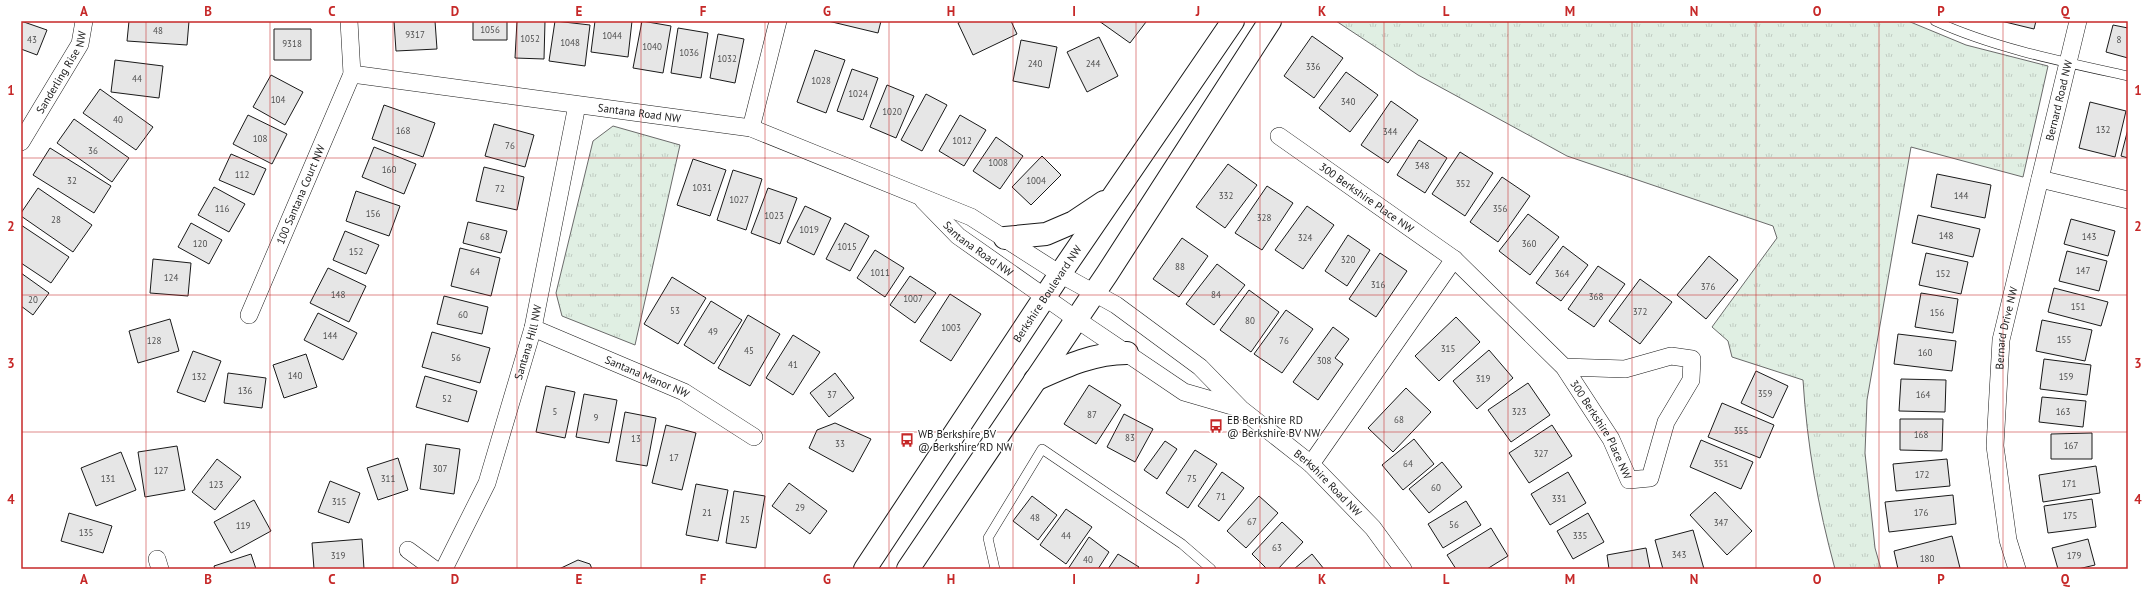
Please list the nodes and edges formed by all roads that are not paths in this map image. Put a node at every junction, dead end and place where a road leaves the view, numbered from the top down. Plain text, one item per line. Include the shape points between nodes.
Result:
1 (84, 21) edge
2 (349, 21) edge
3 (778, 21) edge
4 (1232, 21) edge
5 (1270, 21) edge
6 (1935, 21) edge
7 (2078, 21) edge
8 (2069, 63) junction
9 (352, 74) junction
10 (2128, 76) edge
11 (577, 105) junction
12 (751, 128) junction
13 (23, 136) edge
14 (1278, 136) dead end
15 (2040, 179) junction
16 (916, 193) junction
17 (1115, 194) junction
18 (2128, 200) edge
19 (1005, 238) junction
20 (1454, 258) junction
21 (1060, 274) junction
22 (1094, 293) junction
23 (1045, 298) junction
24 (249, 315) dead end
25 (1076, 319) junction
26 (533, 328) junction
27 (1127, 353) junction
28 (1564, 368) junction
29 (1035, 380) junction
30 (1241, 408) junction
31 (754, 437) dead end
32 (1311, 464) junction
33 (408, 550) dead end
34 (434, 569) edge
35 (444, 569) edge
36 (864, 569) edge
37 (908, 569) edge
38 (995, 569) edge
39 (1211, 569) edge
40 (1403, 569) edge
41 (2017, 569) edge

1 - 13 street, Sanderling Rise NW via 80,44
2 - 9 street
3 - 12 street
4 - 17 main road, Berkshire Boulevard NW
5 - 22 main road
6 - 8 lane via 1960,33
7 - 8 street, Bernard Road NW
8 - 10 lane
8 - 15 street, Bernard Road NW
9 - 11 street, Santana Road NW
9 - 24 street, 100 Santana Court NW
11 - 12 street, Santana Road NW
11 - 26 street, Santana Hill NW
12 - 16 street, Santana Road NW
14 - 20 street, 300 Berkshire Place NW
15 - 18 street
15 - 41 street, Bernard Drive NW via 2001,347 1995,446 2008,540
16 - 19 street, Santana Road NW via 971,217
16 - 23 street, Santana Road NW via 958,236
17 - 19 main road via 1074,222 1046,234
17 - 21 main road, Berkshire Boulevard NW
19 - 21 street, Santana Road NW
20 - 28 street, 300 Berkshire Place NW
20 - 32 street
21 - 22 street, Berkshire Road NW
21 - 23 main road, Berkshire Boulevard NW
22 - 25 main road
22 - 30 street, Berkshire Road NW via 1116,305 1200,367
23 - 25 street, Berkshire Road NW
23 - 36 main road, Berkshire Boulevard NW
25 - 27 street, Berkshire Road NW
25 - 29 main road
26 - 31 street, Santana Manor NW via 684,392
26 - 35 street, Santana Hill NW via 487,483
27 - 29 main road via 1110,353 1079,360
27 - 30 street, Berkshire Road NW via 1184,392
28 - 28 street, 300 Berkshire Place NW via 1612,439 1629,480 1650,478 1666,422 1691,380 1692,359 1671,356 1625,369
29 - 37 main road
30 - 32 street, Berkshire Road NW
32 - 40 street, Berkshire Road NW via 1373,528
33 - 34 street
38 - 39 lane via 988,538 1042,449 1182,544

